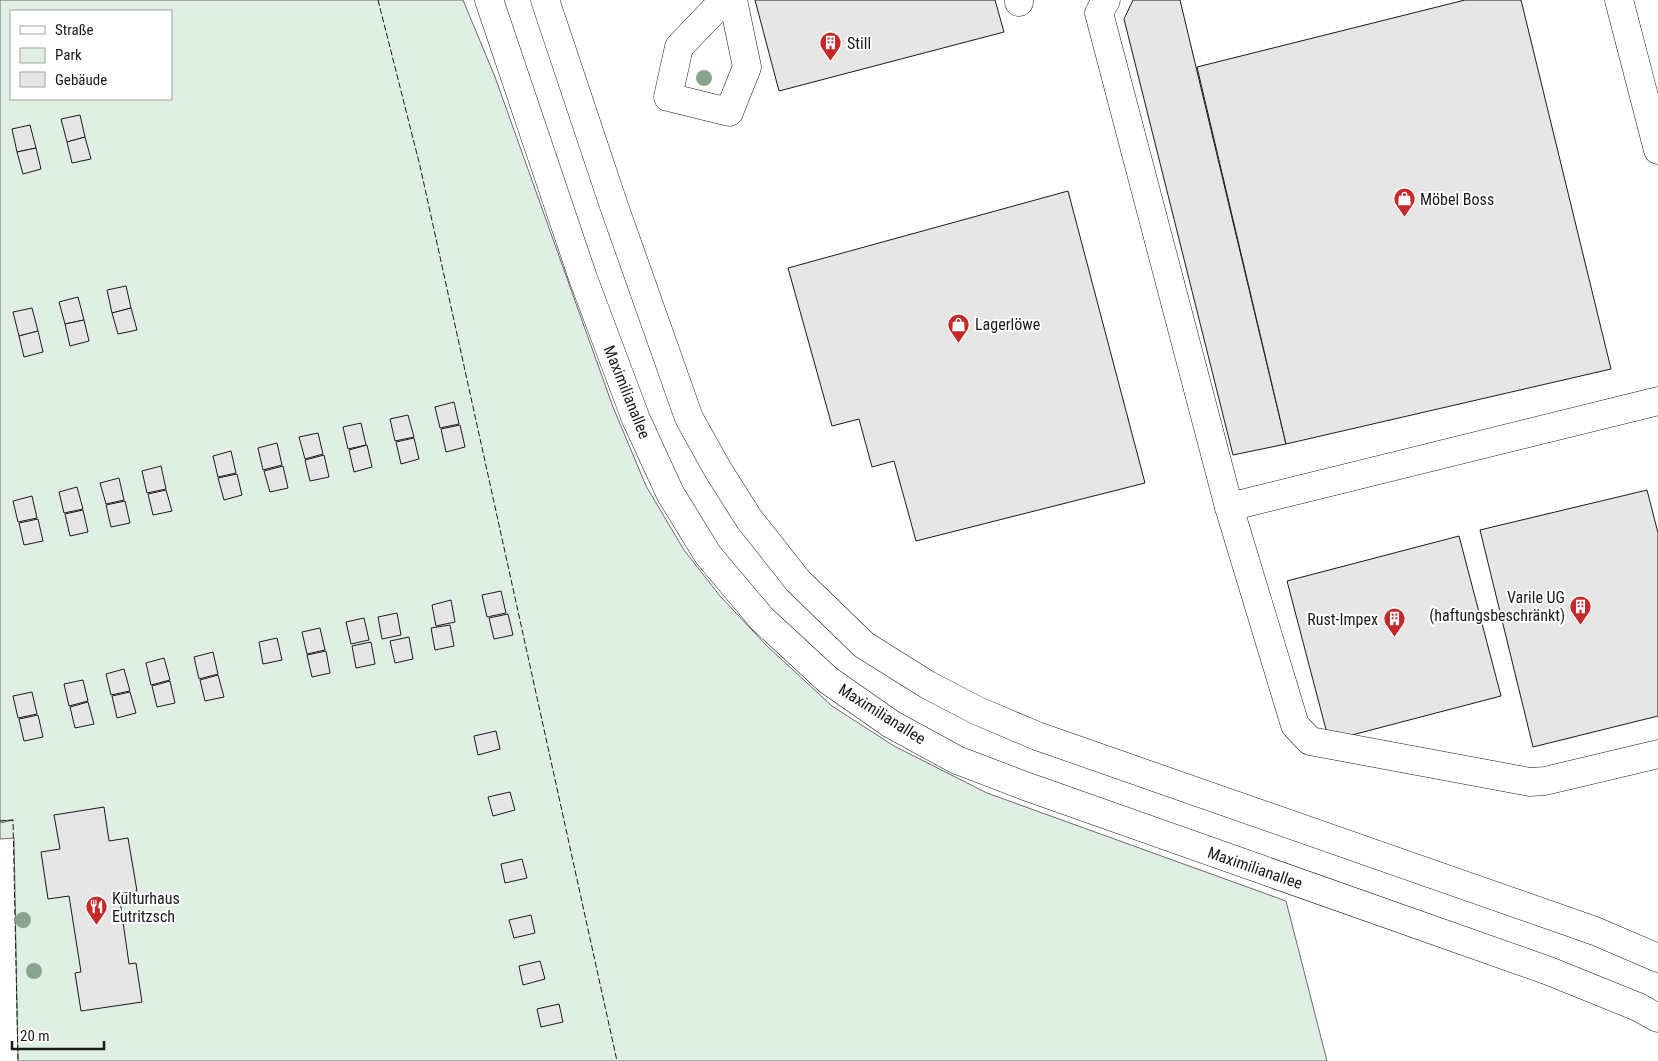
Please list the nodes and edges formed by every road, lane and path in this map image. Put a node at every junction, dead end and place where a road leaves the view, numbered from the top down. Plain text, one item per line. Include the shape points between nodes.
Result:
1 (489, 0) edge
2 (545, 0) edge
3 (724, 0) edge
4 (733, 0) edge
5 (1106, 0) edge
6 (1619, 0) edge
7 (1658, 150) edge
8 (1658, 401) edge
9 (1229, 506) junction
10 (1658, 754) edge
11 (1658, 958) edge
12 (1658, 1018) edge

1 - 12 main road, Maximilianallee via 586,287 636,419 670,493 708,555 762,619 828,680 890,724 957,760 1549,971
2 - 11 main road via 689,418 749,519 798,581 864,645 928,685 1037,736 1595,931
3 - 4 main road via 679,47 668,97 729,112 747,68
5 - 9 main road via 1099,13
6 - 7 main road
8 - 9 main road
9 - 10 main road via 1294,725 1310,741 1530,782

